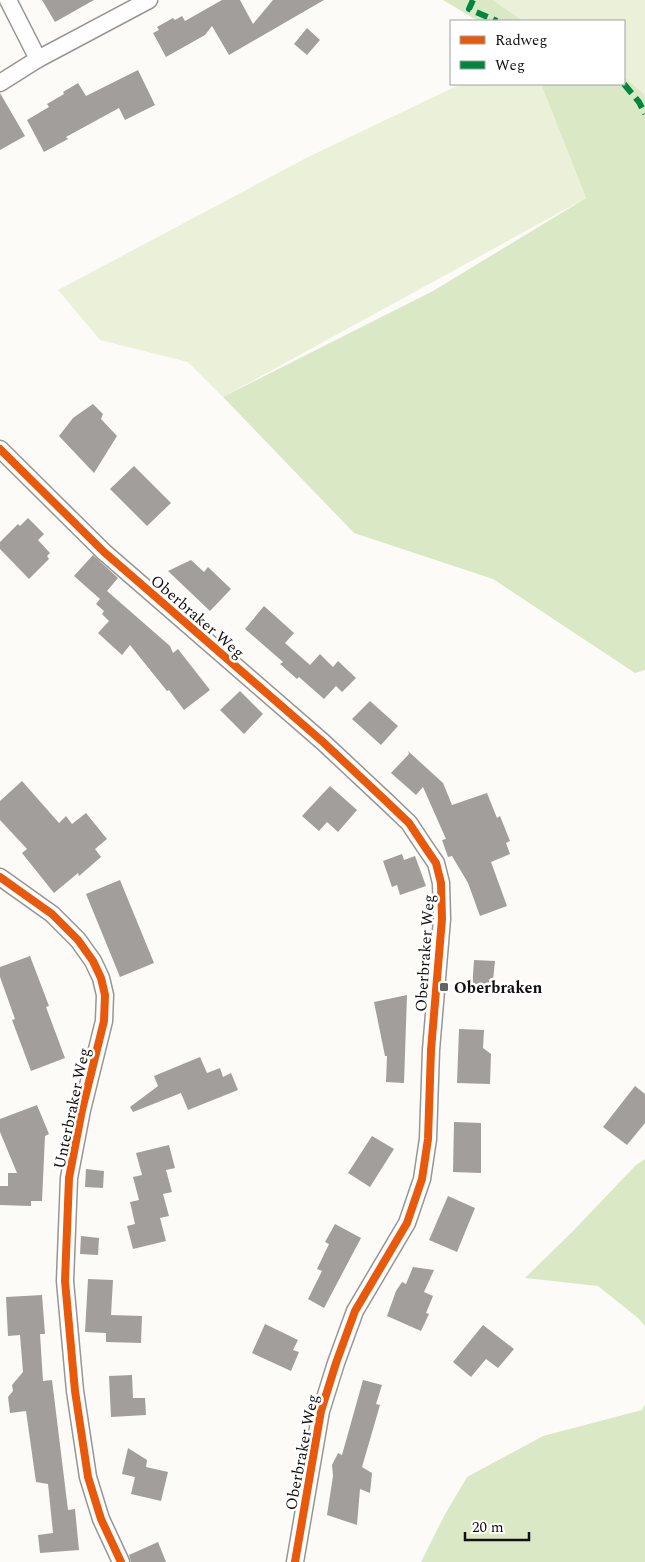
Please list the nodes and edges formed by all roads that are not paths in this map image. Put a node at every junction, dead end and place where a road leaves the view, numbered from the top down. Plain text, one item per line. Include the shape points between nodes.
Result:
1 (8, 0) edge
2 (149, 0) edge
3 (38, 59) junction
4 (0, 83) edge
5 (0, 449) edge
6 (0, 877) edge
7 (121, 1562) edge
8 (295, 1562) edge

1 - 3 street
2 - 3 street
3 - 4 street
5 - 8 street, Oberbraker Weg via 104,552 323,742 386,801 408,823 436,863 441,883 442,919 431,1050 428,1138 422,1179 407,1224 355,1310 336,1362 321,1411
6 - 7 street, Unterbraker Weg via 52,914 78,940 93,961 105,995 104,1020 69,1178 65,1281 75,1391 88,1477 101,1519

